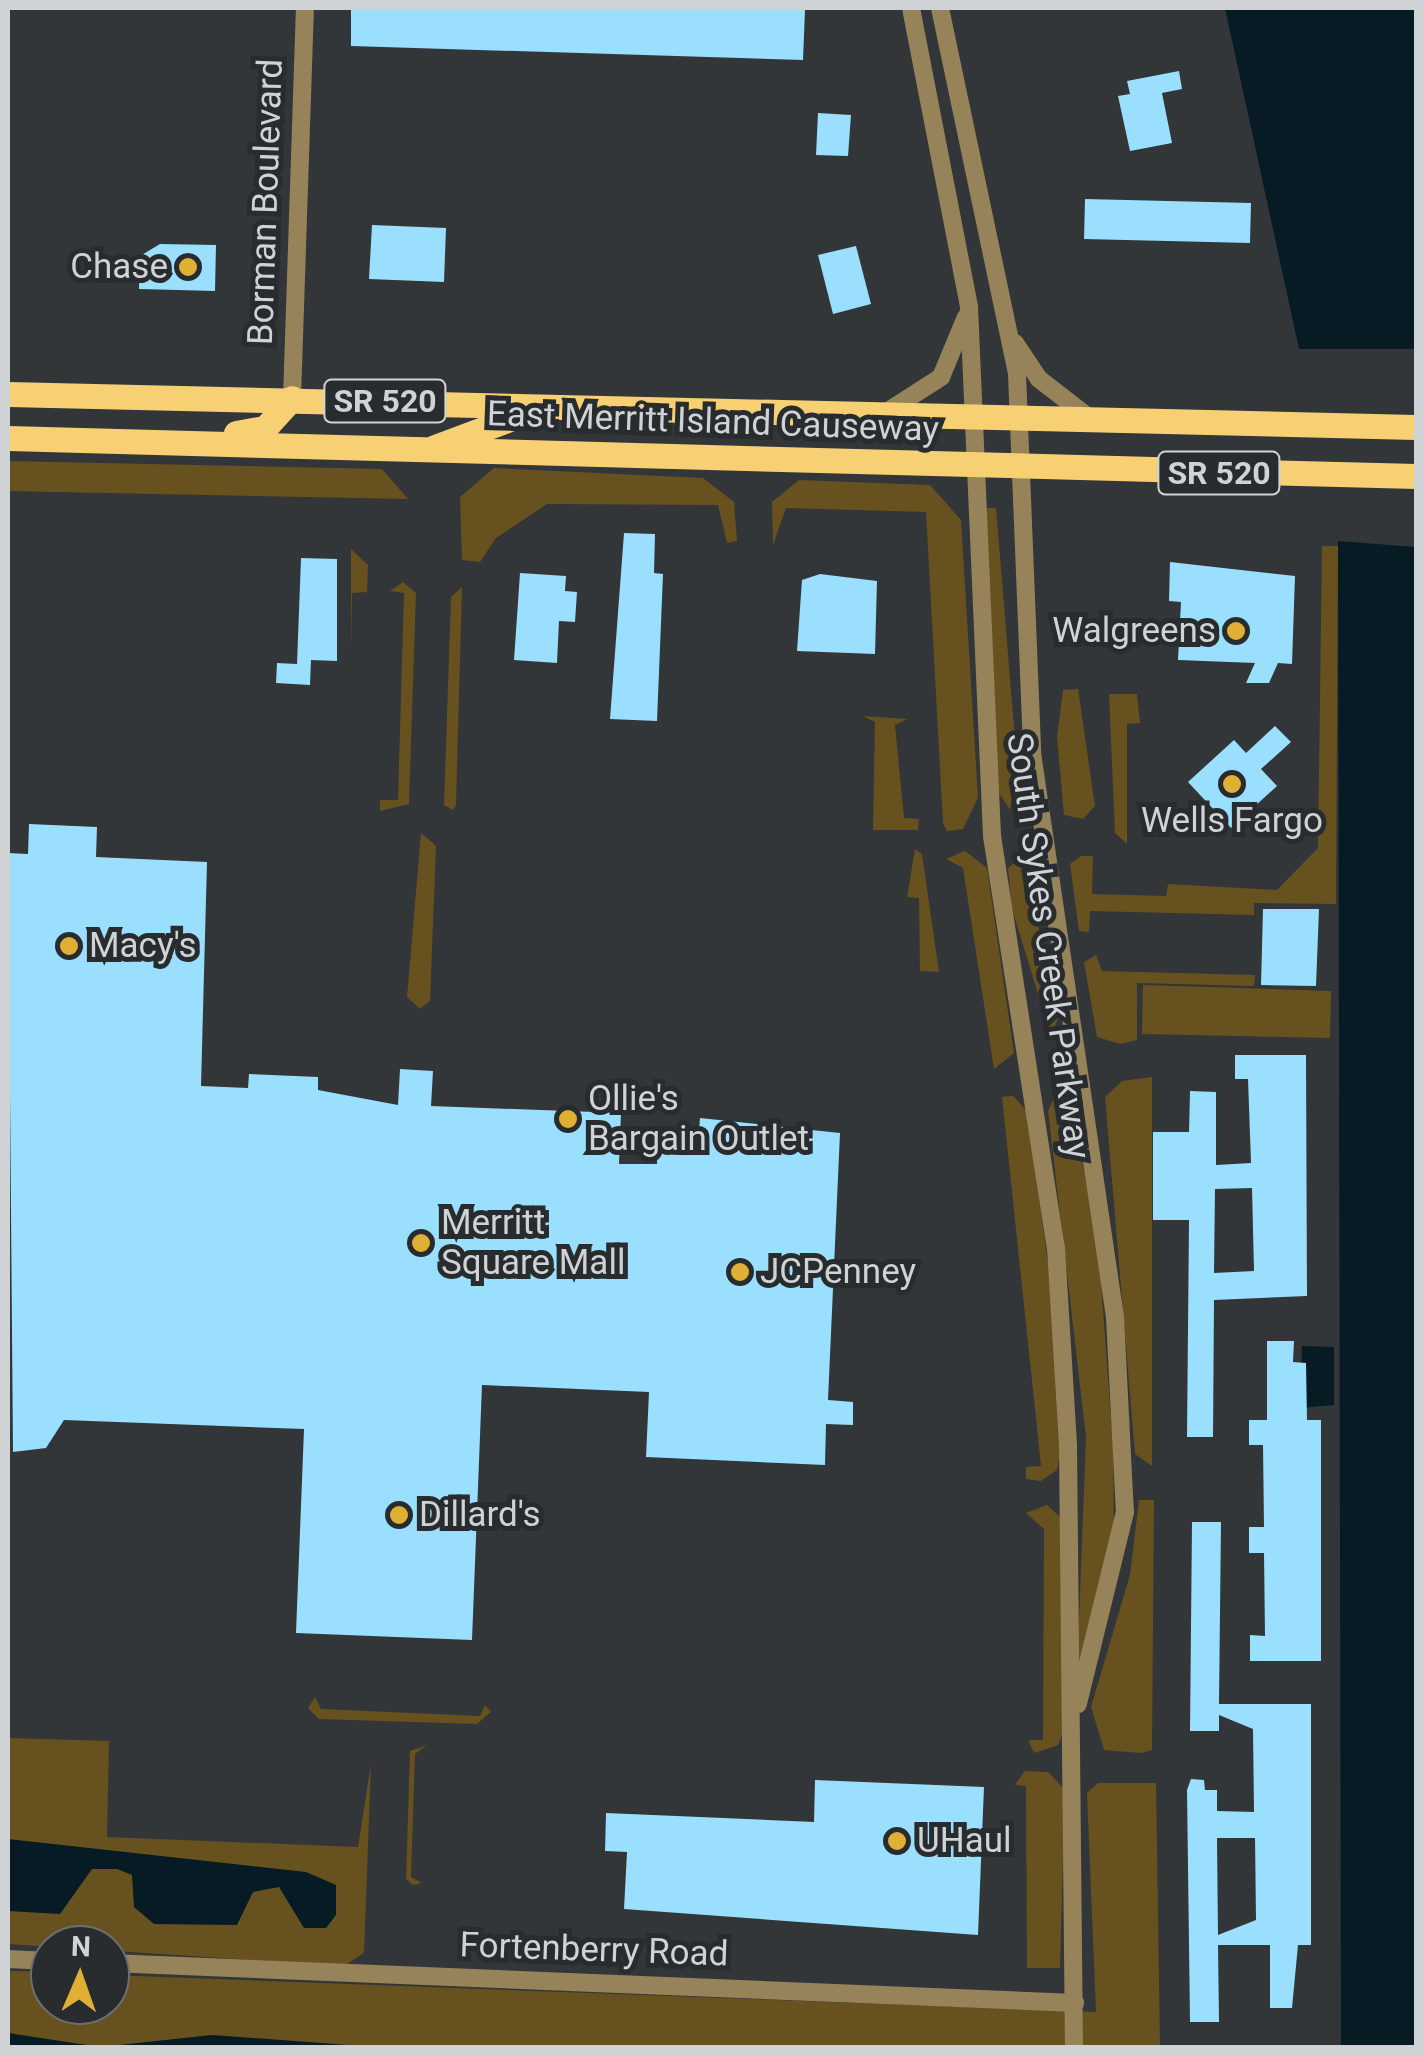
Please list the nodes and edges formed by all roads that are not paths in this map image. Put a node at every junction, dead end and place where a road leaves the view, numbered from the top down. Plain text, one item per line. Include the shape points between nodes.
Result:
1 (305, 8) edge
2 (911, 8) edge
3 (940, 8) edge
4 (970, 307) junction
5 (1012, 339) junction
6 (8, 394) edge
7 (292, 398) junction
8 (612, 408) junction
9 (884, 413) junction
10 (974, 416) junction
11 (1018, 417) junction
12 (1090, 419) junction
13 (1416, 427) edge
14 (8, 438) edge
15 (176, 441) junction
16 (435, 448) junction
17 (970, 465) junction
18 (1021, 468) junction
19 (1416, 476) edge
20 (1074, 1719) junction
21 (130, 1964) edge
22 (1075, 2003) junction
23 (1074, 2048) edge

1 - 7 street, Borman Boulevard
2 - 4 street, South Sykes Creek Parkway
3 - 5 street
4 - 9 street via 941,378
4 - 10 street, South Sykes Creek Parkway
5 - 11 street, South Sykes Creek Parkway
5 - 12 street via 1038,379
6 - 7 main road, East Merritt Island Causeway / SR 520
7 - 8 main road, East Merritt Island Causeway / SR 520
7 - 15 main road via 266,428
8 - 9 main road, East Merritt Island Causeway / SR 520
8 - 16 main road via 505,417
9 - 10 main road, East Merritt Island Causeway / SR 520
10 - 11 main road, East Merritt Island Causeway / SR 520
10 - 17 street, South Sykes Creek Parkway
11 - 12 main road, East Merritt Island Causeway / SR 520
11 - 18 street, South Sykes Creek Parkway
12 - 13 main road, East Merritt Island Causeway / SR 520
14 - 15 main road, East Merritt Island Causeway / SR 520
15 - 16 main road, East Merritt Island Causeway / SR 520
16 - 17 main road, East Merritt Island Causeway / SR 520
17 - 18 main road, East Merritt Island Causeway / SR 520
17 - 20 street, South Sykes Creek Parkway via 992,836 1056,1248
18 - 19 main road, East Merritt Island Causeway / SR 520
18 - 20 street, South Sykes Creek Parkway via 1032,752 1096,1158 1124,1458 1121,1552
20 - 22 street, South Sykes Creek Parkway
21 - 22 street, Fortenberry Road
22 - 23 street, South Sykes Creek Parkway

